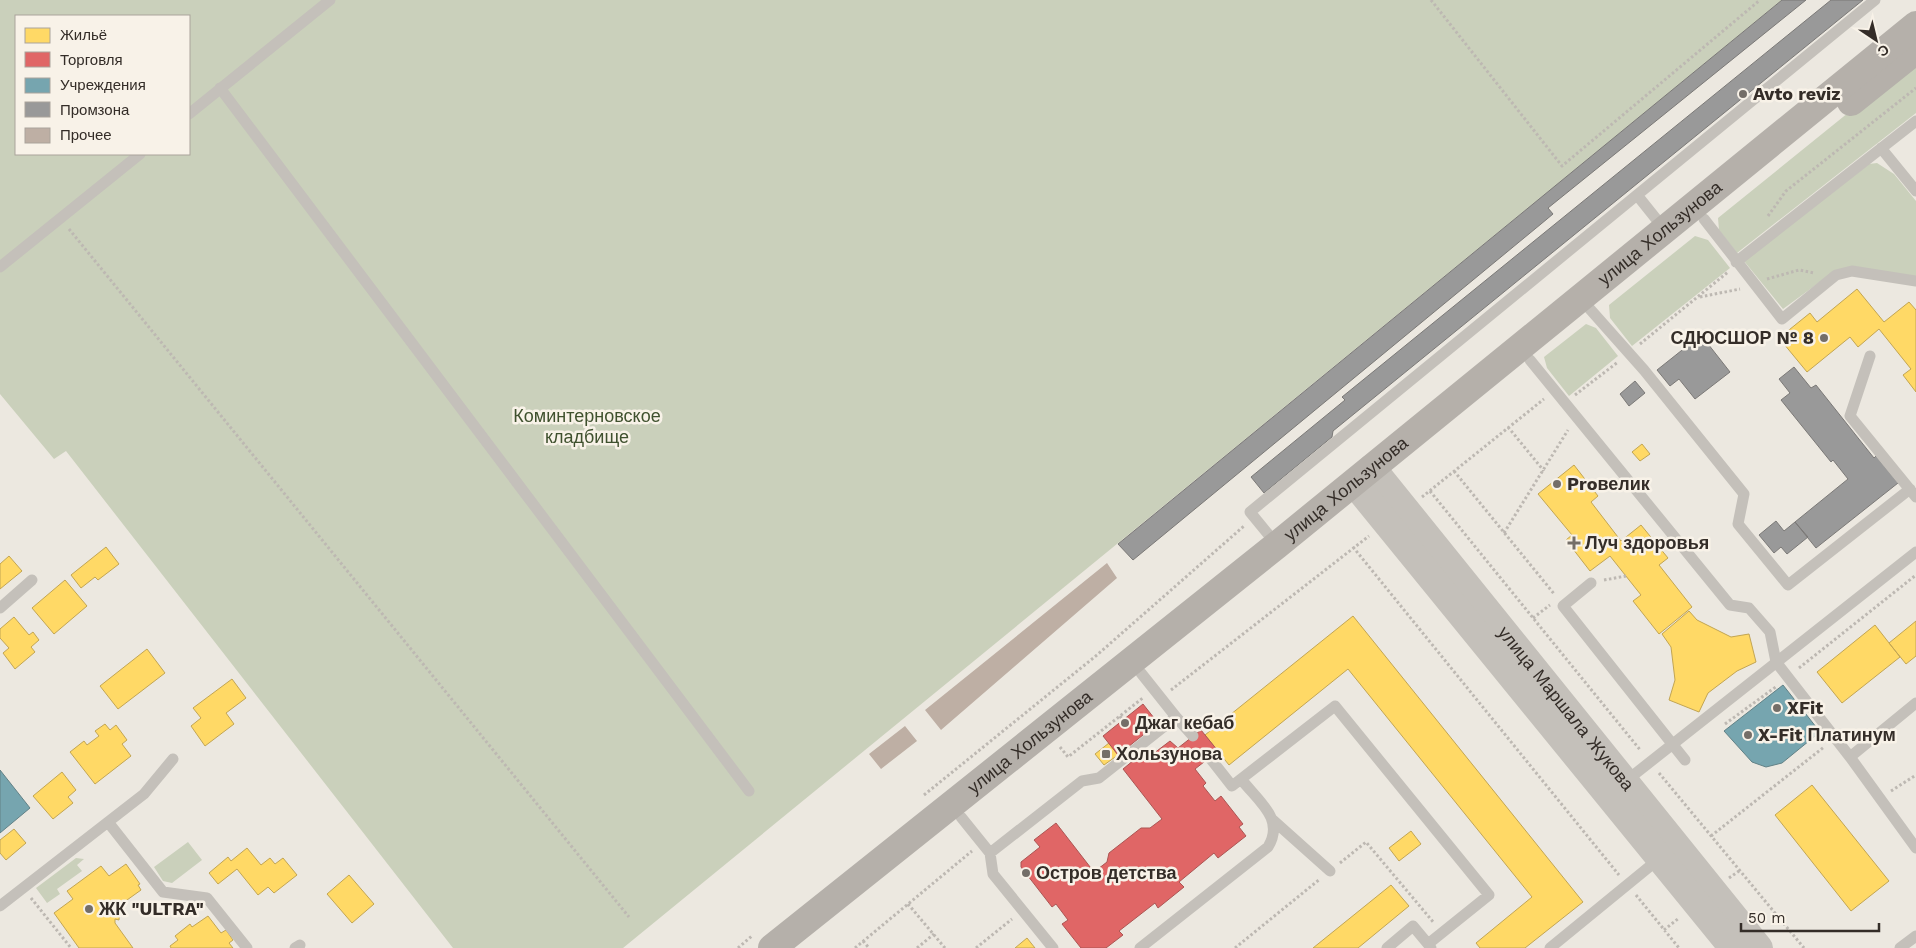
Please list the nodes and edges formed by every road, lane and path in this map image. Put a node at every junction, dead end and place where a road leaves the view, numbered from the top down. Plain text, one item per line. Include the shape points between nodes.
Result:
1 (330, 0) edge
2 (1431, 0) edge
3 (1760, 0) edge
4 (1876, 0) edge
5 (1916, 24) edge
6 (1916, 50) edge
7 (220, 88) junction
8 (190, 113) edge
9 (1916, 121) edge
10 (1881, 148) junction
11 (139, 155) edge
12 (1916, 191) edge
13 (1636, 195) junction
14 (60, 218) junction
15 (1704, 219) junction
16 (1665, 230) junction
17 (1736, 262) junction
18 (0, 267) edge
19 (1916, 281) edge
20 (1587, 304) junction
21 (1870, 356) dead end
22 (1530, 360) junction
23 (1555, 391) junction
24 (1576, 416) junction
25 (1508, 427) junction
26 (1454, 471) junction
27 (1544, 471) junction
28 (1369, 481) junction
29 (1430, 491) junction
30 (1913, 493) edge
31 (1397, 516) junction
32 (1254, 517) junction
33 (1504, 533) junction
34 (1277, 545) junction
35 (1353, 547) junction
36 (1916, 552) edge
37 (1916, 575) edge
38 (1626, 576) dead end
39 (32, 580) dead end
40 (1592, 583) joint
41 (1561, 602) junction
42 (0, 608) edge
43 (1533, 618) junction
44 (1776, 662) junction
45 (1141, 673) junction
46 (1788, 677) junction
47 (1161, 698) junction
48 (1916, 704) edge
49 (1120, 716) dead end
50 (1176, 717) junction
51 (1123, 720) dead end
52 (1193, 736) dead end
53 (1835, 738) junction
54 (1673, 744) junction
55 (1850, 757) junction
56 (1210, 758) dead end
57 (173, 759) dead end
58 (1685, 760) dead end
59 (1651, 762) junction
60 (1916, 775) edge
61 (1241, 779) junction
62 (1626, 781) junction
63 (749, 791) dead end
64 (922, 797) dead end
65 (1881, 798) junction
66 (961, 817) junction
67 (1273, 820) junction
68 (108, 822) junction
69 (1710, 836) junction
70 (982, 842) junction
71 (1916, 848) edge
72 (990, 853) junction
73 (1660, 858) junction
74 (1330, 871) junction
75 (1628, 885) junction
76 (23, 887) junction
77 (908, 904) junction
78 (0, 906) edge
79 (1023, 910) junction
80 (629, 917) dead end
81 (1442, 932) junction
82 (934, 934) junction
83 (1916, 936) edge
84 (767, 939) edge
85 (863, 941) junction
86 (1429, 946) edge
87 (71, 948) edge
88 (248, 948) edge
89 (738, 948) edge
90 (800, 948) edge
91 (855, 948) edge
92 (869, 948) edge
93 (917, 948) edge
94 (945, 948) edge
95 (976, 948) edge
96 (1053, 948) edge
97 (1140, 948) edge
98 (1235, 948) edge
99 (1387, 948) edge
100 (1550, 948) edge
101 (1678, 948) edge
102 (1733, 948) edge
103 (1759, 948) edge
104 (1804, 948) edge
105 (1900, 948) edge

1 - 7 lane
2 - 3 path via 1562,166
4 - 13 lane
5 - 16 main road, улица Хользунова
6 - 15 main road, улица Хользунова
7 - 8 lane
7 - 63 lane
9 - 10 lane
10 - 12 lane
10 - 17 lane
11 - 14 lane
13 - 16 lane
13 - 32 lane via 1250,512
14 - 18 lane
14 - 80 path
15 - 17 lane
15 - 20 main road, улица Хользунова
16 - 20 main road, улица Хользунова
17 - 19 lane via 1782,319 1836,275 1852,271
20 - 22 main road, улица Хользунова
20 - 28 main road, улица Хользунова
20 - 30 lane via 1744,494 1738,524 1788,585
21 - 30 lane via 1850,416
22 - 23 lane
22 - 28 main road, улица Хользунова
23 - 24 lane
23 - 25 path
24 - 27 path
24 - 44 lane via 1730,606 1749,608 1770,632
25 - 26 path
25 - 27 path
26 - 29 path
26 - 33 path
27 - 33 path
28 - 31 street, улица Маршала Жукова
28 - 34 main road, улица Хользунова
28 - 45 main road, улица Хользунова
29 - 31 path
29 - 43 path
31 - 35 path
31 - 62 street, улица Маршала Жукова
31 - 73 street, улица Маршала Жукова
32 - 34 lane
32 - 64 path via 1097,655
33 - 41 path
34 - 84 main road, улица Хользунова
35 - 47 path
35 - 75 path
36 - 44 lane
37 - 46 path
38 - 40 path
39 - 42 lane
40 - 41 lane
41 - 43 path
41 - 54 lane
43 - 59 path
44 - 46 lane
44 - 54 lane
45 - 47 lane
45 - 66 main road, улица Хользунова
46 - 53 lane
47 - 50 lane
48 - 55 lane
49 - 51 path
50 - 52 lane
50 - 72 lane via 1099,778 1082,781
53 - 55 lane
53 - 69 path
54 - 58 lane
54 - 59 lane
55 - 65 lane
56 - 61 lane via 1232,786
57 - 68 lane via 144,794
59 - 62 lane
59 - 69 path
60 - 65 path
61 - 67 lane
61 - 81 lane via 1335,706 1489,895
62 - 103 street, улица Маршала Жукова
65 - 71 lane
66 - 70 lane
66 - 90 main road, улица Хользунова
67 - 74 lane
67 - 97 lane via 1275,829 1268,848
68 - 76 lane
68 - 88 lane via 163,892 207,898
69 - 104 path
70 - 72 lane
70 - 77 path
72 - 79 lane via 993,874
73 - 75 lane
73 - 102 street, улица Маршала Жукова
74 - 81 path via 1366,842
74 - 98 path
75 - 100 lane
75 - 101 path
76 - 78 lane
76 - 87 path
77 - 82 path
77 - 85 path
79 - 95 path
79 - 96 lane
81 - 86 lane
82 - 93 path
82 - 94 path
83 - 105 lane
84 - 89 path
85 - 91 path
85 - 92 path
86 - 99 lane via 1413,926

